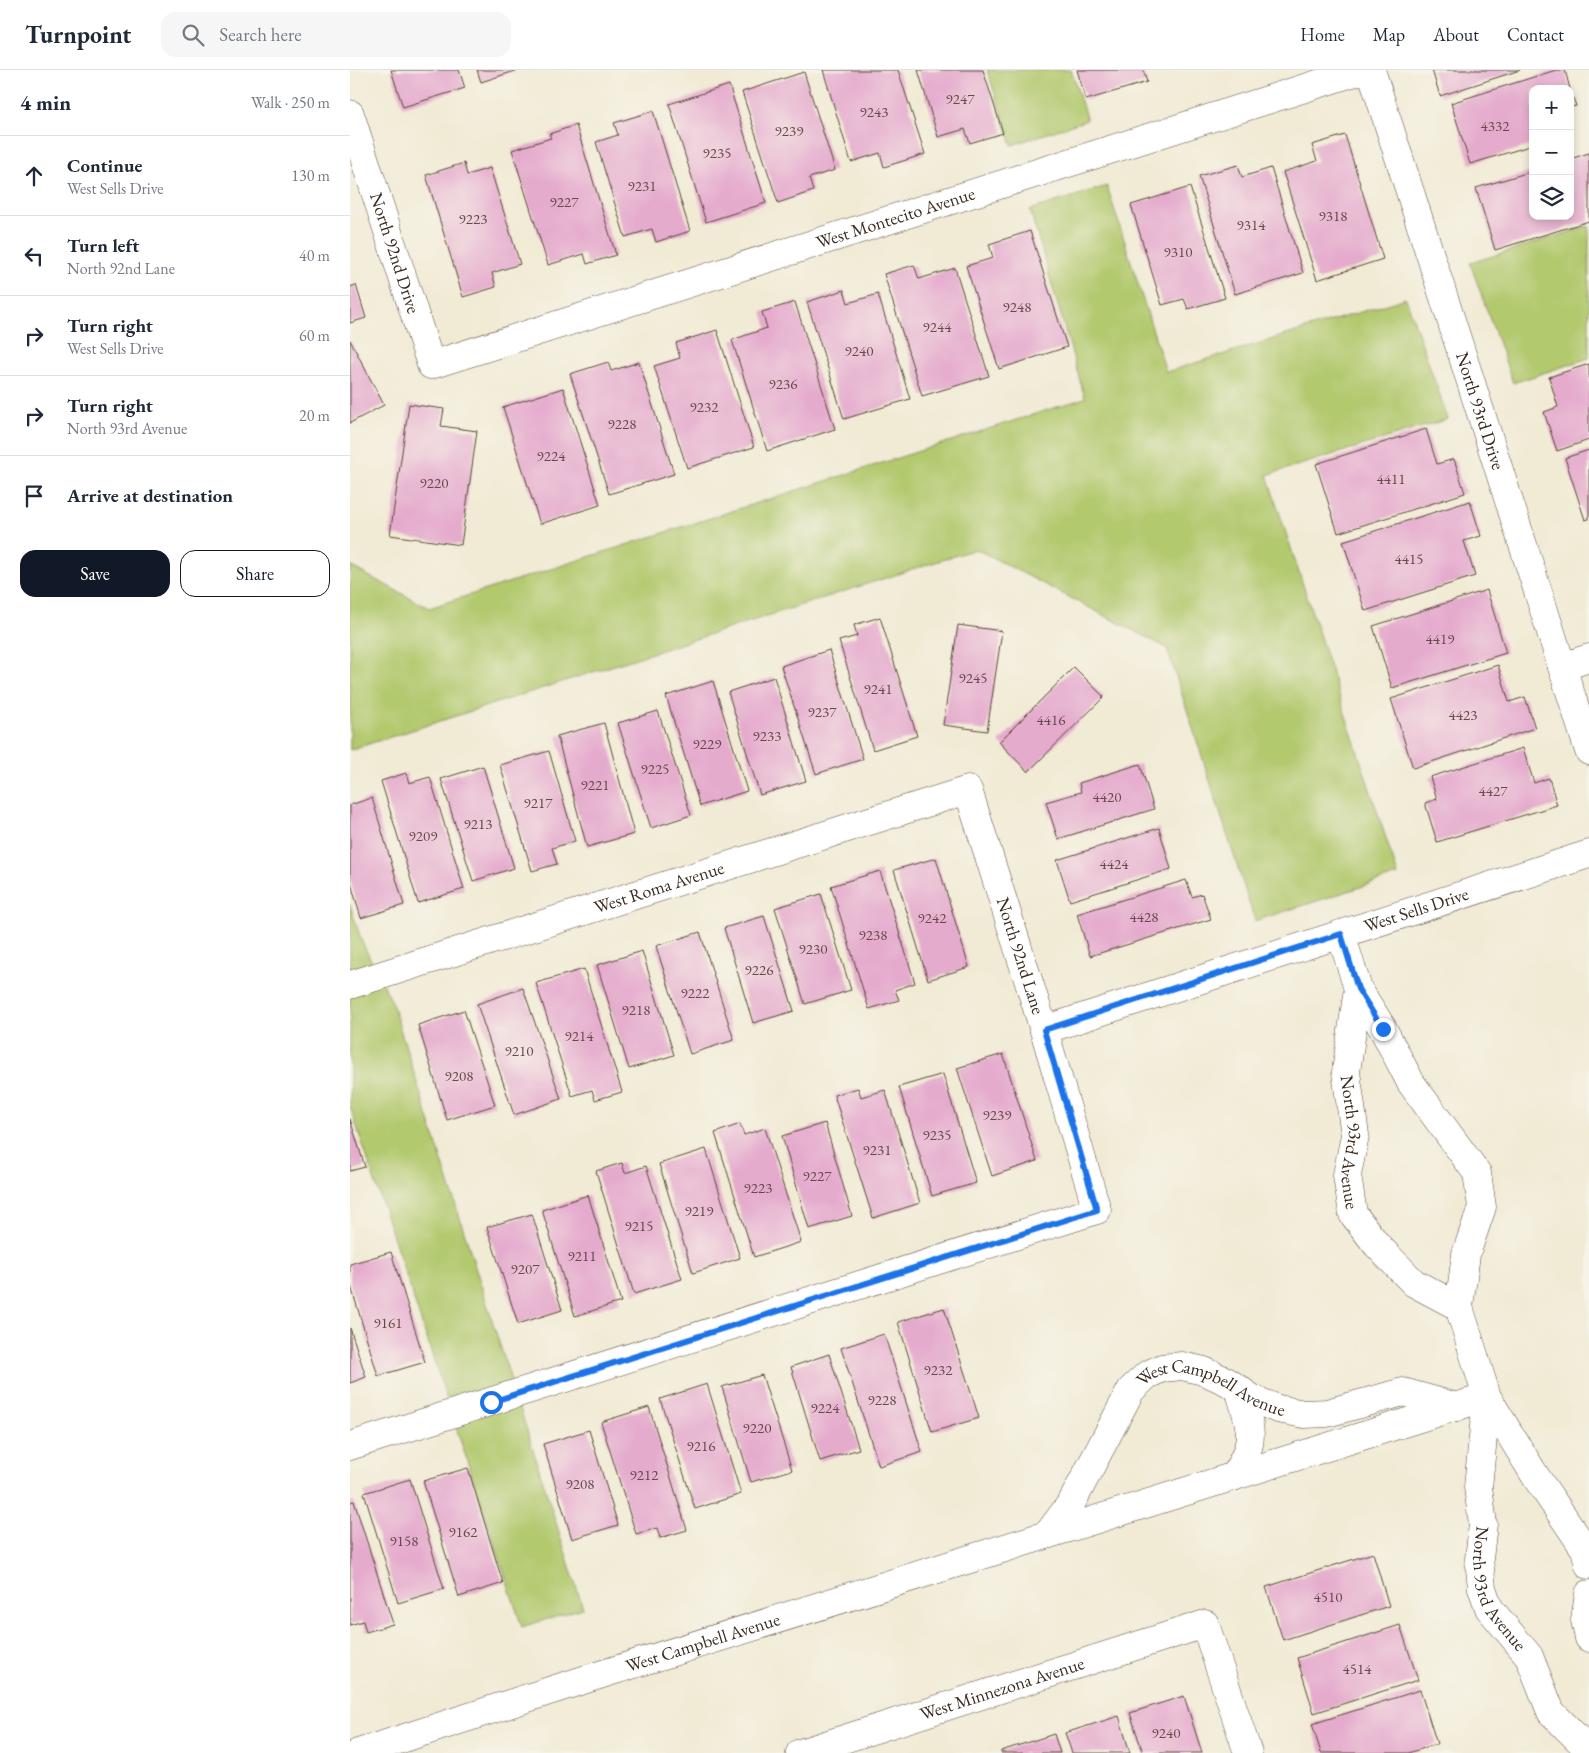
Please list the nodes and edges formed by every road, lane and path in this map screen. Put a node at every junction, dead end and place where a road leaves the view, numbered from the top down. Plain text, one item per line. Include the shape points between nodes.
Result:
1 (1362, 70) edge
2 (1370, 70) edge
3 (350, 114) edge
4 (431, 365) joint
5 (1589, 658) edge
6 (1562, 667) junction
7 (1589, 751) edge
8 (968, 790) joint
9 (1589, 854) edge
10 (1341, 934) junction
11 (350, 985) edge
12 (1358, 989) junction
13 (1044, 1030) junction
14 (1459, 1307) junction
15 (1239, 1390) junction
16 (1487, 1398) junction
17 (1457, 1407) junction
18 (350, 1446) edge
19 (1233, 1477) junction
20 (1048, 1534) junction
21 (1589, 1565) edge
22 (1589, 1594) edge
23 (1589, 1638) edge
24 (1586, 1749) edge
25 (358, 1753) edge
26 (800, 1753) edge
27 (1248, 1753) edge

1 - 4 street, West Montecito Avenue
2 - 6 street, North 93rd Drive
3 - 4 street, North 92nd Drive
5 - 6 street
6 - 7 street, North 93rd Drive
8 - 11 street, West Roma Avenue
8 - 13 street, North 92nd Lane
9 - 10 street, West Sells Drive
10 - 12 street, North 93rd Avenue
10 - 13 street, West Sells Drive
12 - 14 street, North 93rd Avenue via 1411,1083 1477,1173 1482,1207 1466,1254
12 - 14 street, North 93rd Avenue via 1346,1072 1355,1135 1348,1175 1353,1214 1377,1245 1414,1283
13 - 18 street, North 92nd Lane via 1097,1210
14 - 16 street, North 93rd Avenue
15 - 17 street, West Campbell Avenue via 1278,1409 1304,1414 1328,1413 1403,1392
15 - 19 street via 1248,1418 1250,1447
15 - 20 street, West Campbell Avenue via 1204,1371 1182,1366 1162,1368 1147,1375 1131,1390 1072,1502
16 - 17 street, West Campbell Avenue
16 - 21 street, North 93rd Avenue via 1585,1549
16 - 24 street, North 93rd Avenue via 1478,1487 1483,1524 1479,1559 1482,1588 1489,1608 1529,1656 1551,1712
17 - 19 street, West Campbell Avenue
19 - 20 street, West Campbell Avenue
20 - 25 street, West Campbell Avenue
22 - 23 street via 1585,1620
26 - 27 street, West Minnezona Avenue via 1205,1624

